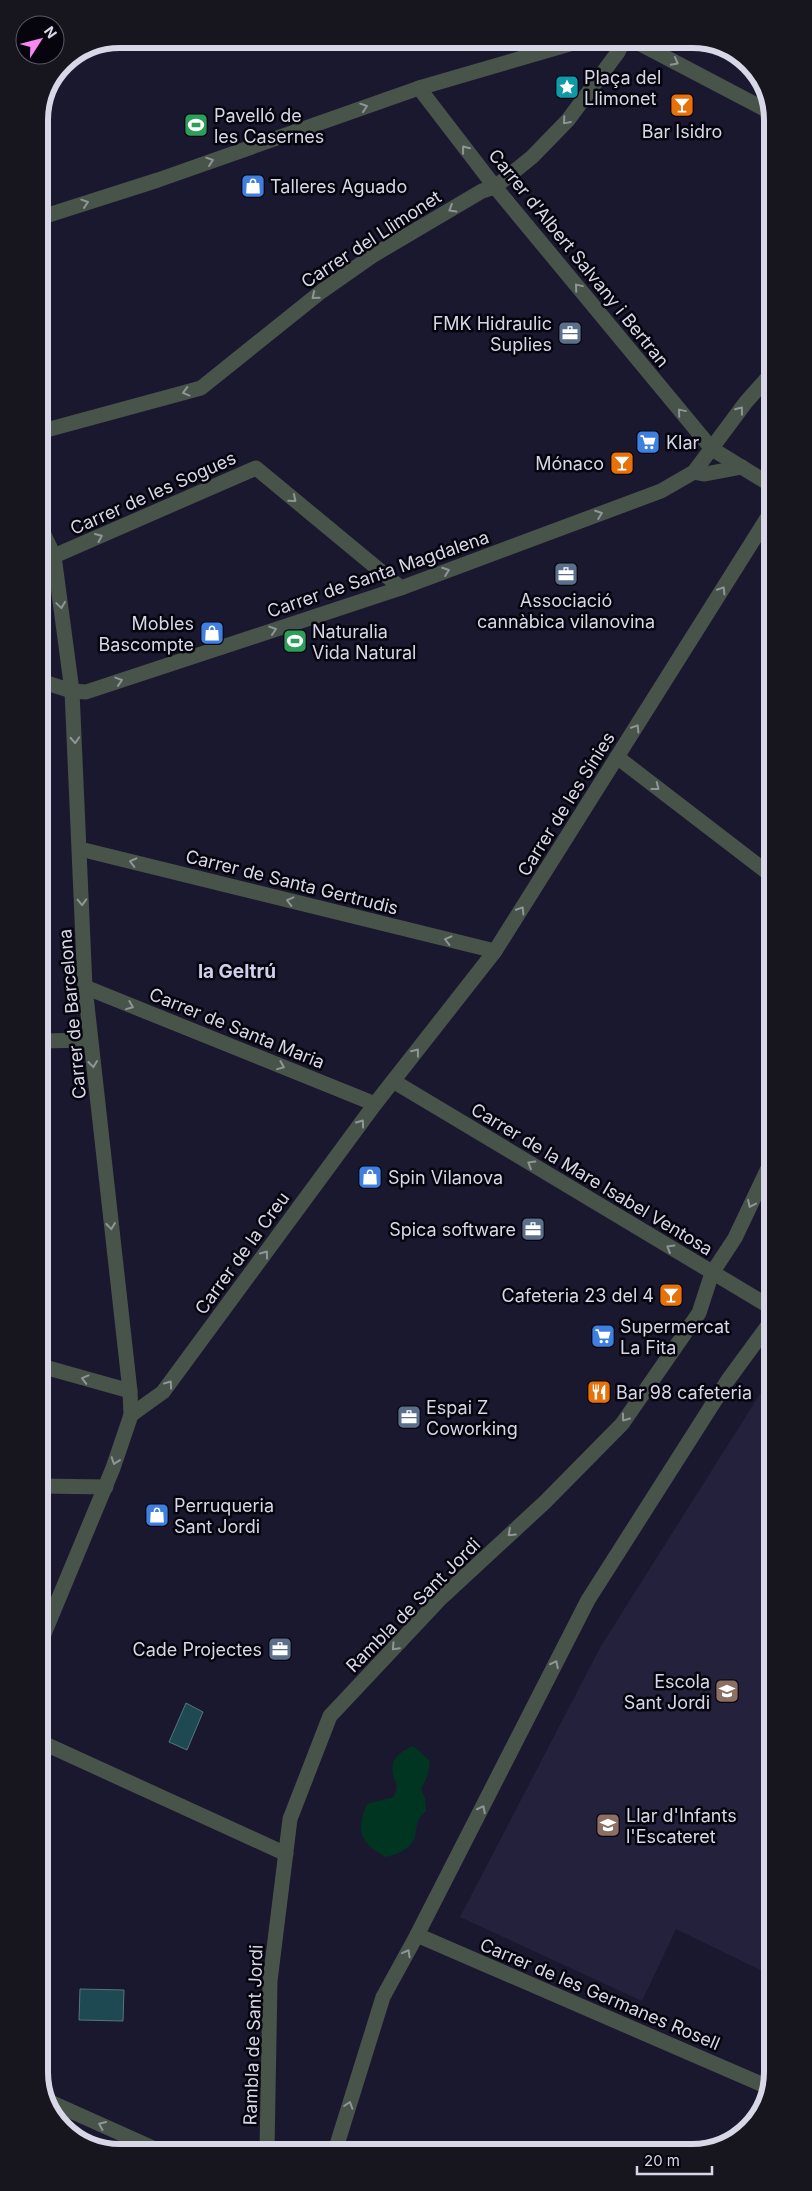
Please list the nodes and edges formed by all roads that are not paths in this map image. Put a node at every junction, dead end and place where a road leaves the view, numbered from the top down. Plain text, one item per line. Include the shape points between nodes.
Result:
1 (556, 48) edge
2 (620, 48) edge
3 (649, 48) edge
4 (419, 88) junction
5 (764, 109) edge
6 (495, 187) junction
7 (48, 215) edge
8 (764, 382) edge
9 (48, 430) edge
10 (712, 449) junction
11 (742, 467) junction
12 (694, 472) junction
13 (764, 481) edge
14 (764, 523) edge
15 (48, 542) edge
16 (54, 556) junction
17 (48, 561) edge
18 (400, 588) junction
19 (48, 684) edge
20 (72, 691) junction
21 (617, 757) junction
22 (80, 849) junction
23 (764, 870) edge
24 (496, 951) junction
25 (85, 987) junction
26 (90, 1040) junction
27 (48, 1041) edge
28 (393, 1081) junction
29 (375, 1104) junction
30 (764, 1177) edge
31 (712, 1273) junction
32 (764, 1303) edge
33 (764, 1331) edge
34 (48, 1368) edge
35 (130, 1391) junction
36 (131, 1415) junction
37 (48, 1486) edge
38 (106, 1487) junction
39 (48, 1624) edge
40 (48, 1745) edge
41 (286, 1854) junction
42 (417, 1936) junction
43 (763, 2085) edge
44 (55, 2104) edge
45 (142, 2143) edge
46 (267, 2143) edge
47 (337, 2143) edge

1 - 4 street
2 -> 6 street, Carrer del Llimonet via 568,120 532,157
3 -> 5 street
6 -> 4 street, Carrer d'Albert Salvany i Bertran
7 -> 4 street
6 -> 9 street, Carrer del Llimonet via 482,191 372,256 322,291 201,388
10 -> 6 street, Carrer d'Albert Salvany i Bertran
10 -> 8 street, Carrer de Santa Magdalena
10 - 11 street, Carrer d'Albert Salvany i Bertran
10 - 12 street, Carrer de Santa Magdalena
11 - 12 street via 705,474
11 - 13 street, Carrer d'Albert Salvany i Bertran
18 -> 12 street, Carrer de Santa Magdalena via 662,491
21 -> 14 street, Carrer de les Sínies
15 - 16 street, Carrer de Barcelona
16 - 17 street, Carrer de les Sogues
16 -> 18 street, Carrer de les Sogues via 256,468
16 -> 20 street, Carrer de Barcelona
20 -> 18 street, Carrer de Santa Magdalena via 86,692
19 - 20 street, Carrer de Santa Magdalena
20 -> 22 street, Carrer de Barcelona
21 -> 23 street
24 -> 21 street, Carrer de les Sínies
24 -> 22 street, Carrer de Santa Gertrudis
22 -> 25 street, Carrer de Barcelona
28 -> 24 street, Carrer de les Sínies
25 - 26 street, Carrer de Barcelona
25 -> 29 street, Carrer de Santa Maria
26 - 27 street
26 -> 35 street, Carrer de Barcelona
28 - 29 street, Carrer de les Sínies
31 -> 28 street, Carrer de la Mare Isabel Ventosa
36 -> 29 street, Carrer de la Creu via 163,1392
30 -> 31 street, Rambla de Sant Jordi via 735,1238
31 - 32 street, Carrer de la Mare Isabel Ventosa
31 -> 41 street, Rambla de Sant Jordi via 699,1313 622,1424 545,1502 439,1600 330,1716 290,1819
42 -> 33 street via 588,1600 724,1386
35 -> 34 street
35 - 36 street, Carrer de Barcelona
36 -> 38 street
37 - 38 street
38 - 39 street
40 - 41 street
41 - 46 street, Rambla de Sant Jordi via 270,1981
42 - 43 street, Carrer de les Germanes Rosell
47 -> 42 street via 383,1997
45 -> 44 street

